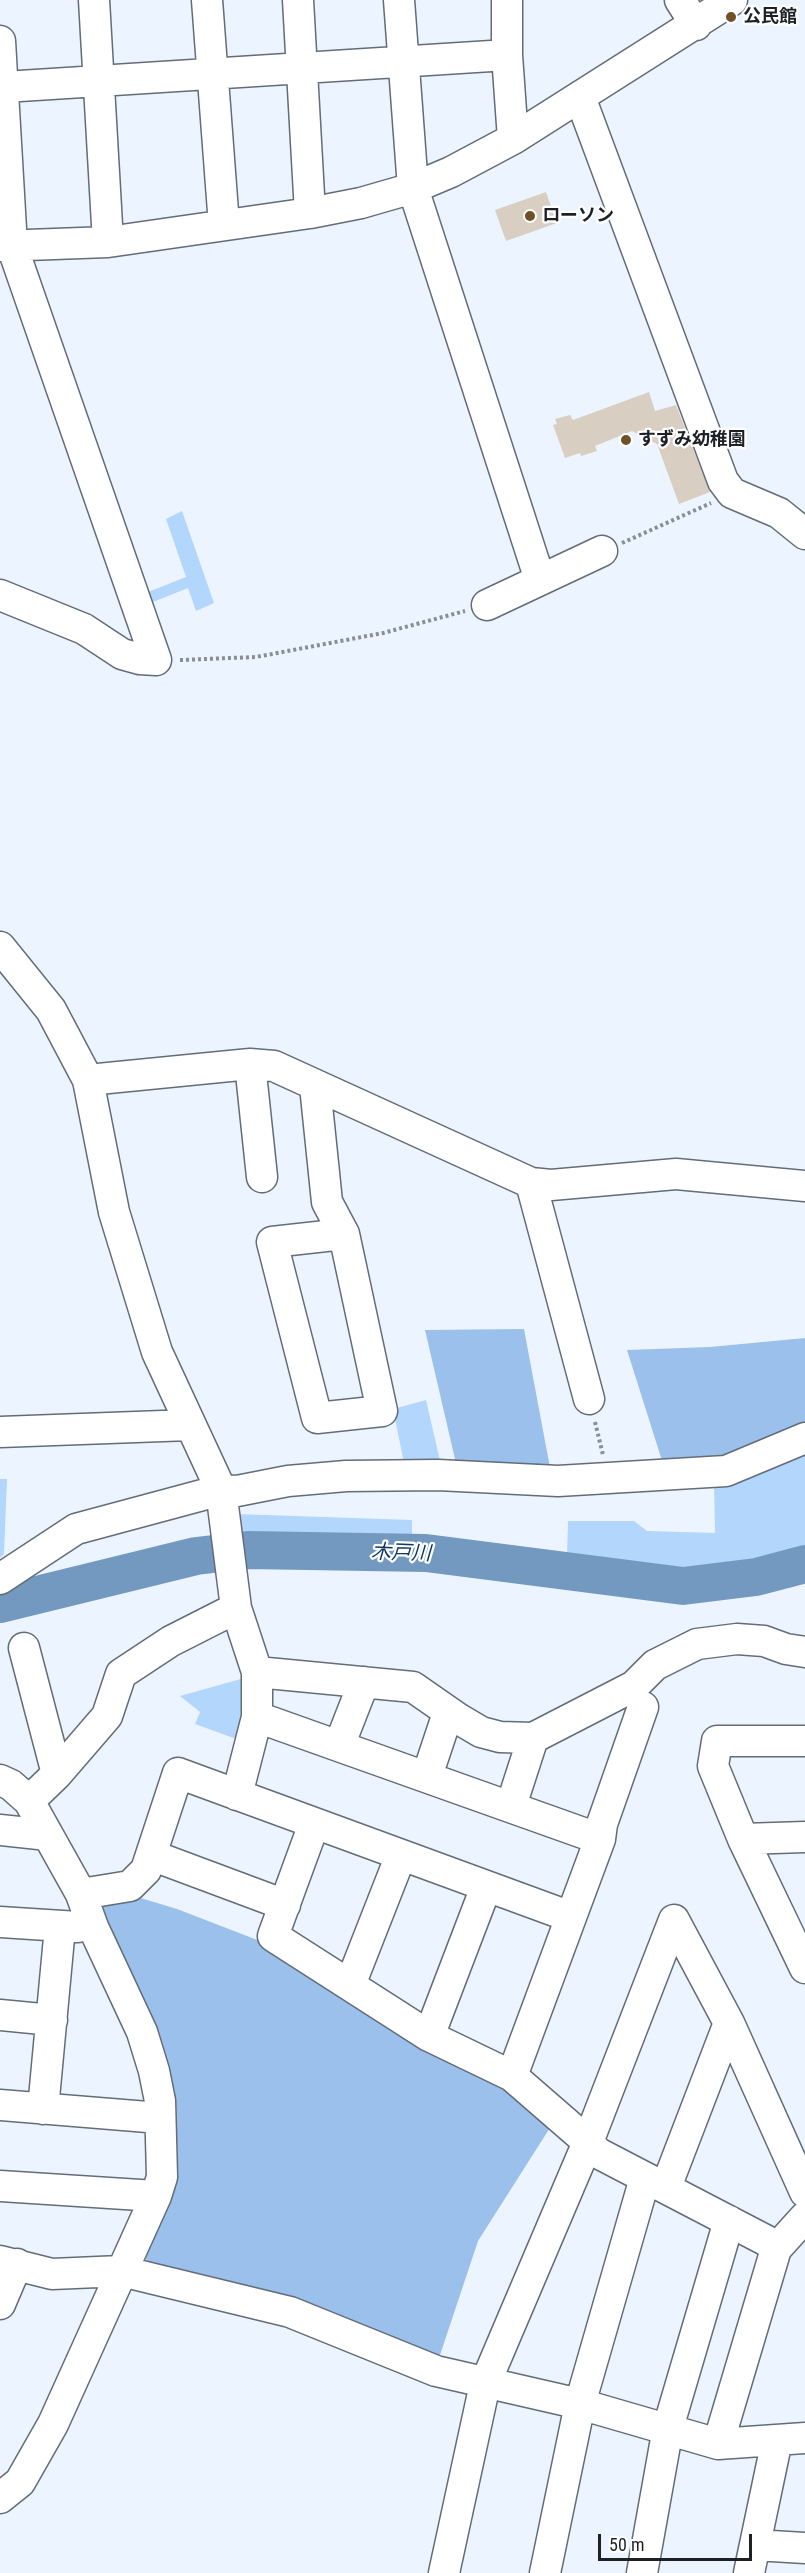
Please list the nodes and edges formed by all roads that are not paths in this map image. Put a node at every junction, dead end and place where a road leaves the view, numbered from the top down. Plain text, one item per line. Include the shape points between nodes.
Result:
1 (94, 0) edge
2 (207, 0) edge
3 (298, 0) edge
4 (399, 0) edge
5 (680, 0) edge
6 (732, 0) edge
7 (511, 3) edge
8 (696, 25) junction
9 (0, 41) edge
10 (507, 55) junction
11 (403, 60) junction
12 (302, 67) junction
13 (211, 73) junction
14 (98, 81) junction
15 (580, 97) junction
16 (2, 99) edge
17 (513, 140) junction
18 (3, 174) edge
19 (413, 188) junction
20 (310, 213) junction
21 (224, 225) junction
22 (108, 242) junction
23 (6, 246) edge
24 (805, 534) edge
25 (602, 552) road end
26 (540, 580) junction
27 (0, 595) edge
28 (487, 605) road end
29 (0, 947) edge
30 (250, 1064) junction
31 (88, 1080) junction
32 (315, 1086) junction
33 (262, 1177) dead end
34 (531, 1183) junction
35 (805, 1186) edge
36 (344, 1234) junction
37 (589, 1399) road end
38 (190, 1425) junction
39 (0, 1432) edge
40 (805, 1438) edge
41 (221, 1490) junction
42 (0, 1579) edge
43 (236, 1608) junction
44 (24, 1648) dead end
45 (805, 1652) edge
46 (257, 1672) junction
47 (364, 1682) junction
48 (643, 1707) dead end
49 (257, 1717) junction
50 (445, 1722) dead end
51 (532, 1738) junction
52 (805, 1741) edge
53 (339, 1746) junction
54 (57, 1774) junction
55 (427, 1776) junction
56 (0, 1780) edge
57 (237, 1795) junction
58 (29, 1800) junction
59 (511, 1806) junction
60 (314, 1824) junction
61 (0, 1830) edge
62 (48, 1835) junction
63 (805, 1837) edge
64 (600, 1839) junction
65 (743, 1839) junction
66 (151, 1855) junction
67 (401, 1855) junction
68 (486, 1887) junction
69 (81, 1894) junction
70 (285, 1905) junction
71 (571, 1917) junction
72 (0, 1922) edge
73 (60, 1926) junction
74 (93, 1927) junction
75 (795, 1927) edge
76 (805, 1968) edge
77 (350, 1985) junction
78 (0, 2015) edge
79 (52, 2020) junction
80 (729, 2022) junction
81 (429, 2036) junction
82 (512, 2076) junction
83 (0, 2105) edge
84 (43, 2109) junction
85 (160, 2118) junction
86 (588, 2142) junction
87 (655, 2183) junction
88 (0, 2186) edge
89 (805, 2192) edge
90 (156, 2196) junction
91 (805, 2217) edge
92 (729, 2221) junction
93 (776, 2250) junction
94 (8, 2263) edge
95 (121, 2271) junction
96 (0, 2304) edge
97 (485, 2384) junction
98 (580, 2404) junction
99 (668, 2428) junction
100 (791, 2439) edge
101 (718, 2444) junction
102 (0, 2498) edge
103 (805, 2548) edge
104 (752, 2559) edge
105 (444, 2573) edge
106 (545, 2573) edge
107 (642, 2573) edge

1 - 14 street
2 - 13 street
3 - 12 street
4 - 11 street
5 - 8 street
6 - 8 street
7 - 10 street
8 - 15 street
9 - 16 street
10 - 11 street
10 - 17 street
11 - 12 street
11 - 19 street
12 - 13 street
12 - 20 street
13 - 14 street
13 - 21 street
14 - 16 street
14 - 22 street
15 - 17 street
15 - 24 street via 723,481 732,493 779,513
16 - 18 street
17 - 19 street
18 - 23 street
19 - 20 street
19 - 26 street
20 - 21 street
21 - 22 street
22 - 23 street
23 - 27 street via 156,660 122,654 84,629
25 - 26 street
26 - 28 street
29 - 31 street via 51,1010
30 - 31 street
30 - 32 street via 274,1066
30 - 33 street
31 - 38 street via 114,1212 157,1352
32 - 34 street
32 - 36 street via 327,1202
34 - 35 street via 551,1185 676,1174
34 - 37 street
36 - 36 street via 382,1411 317,1418 272,1242
38 - 39 street
38 - 41 street
40 - 41 street via 726,1472 558,1481 438,1475 346,1476
41 - 42 street via 76,1529
41 - 43 street
43 - 46 street
43 - 54 street via 171,1641 120,1674 107,1716
44 - 54 street
45 - 51 street via 764,1641 736,1639 697,1644 655,1665 634,1686
46 - 47 street
46 - 49 street
47 - 51 street via 413,1687 481,1732
47 - 53 street
48 - 64 street
49 - 53 street
49 - 57 street
50 - 55 street
51 - 59 street
52 - 65 street via 717,1741 713,1766
53 - 55 street
54 - 58 street
55 - 59 street
56 - 58 street
57 - 60 street
57 - 66 street via 178,1773
58 - 62 street
59 - 64 street
60 - 67 street
60 - 70 street
61 - 62 street
62 - 69 street
63 - 65 street
64 - 71 street
65 - 75 street
66 - 69 street via 146,1870 130,1886
66 - 70 street
67 - 68 street
67 - 77 street
68 - 71 street
68 - 81 street
69 - 74 street
70 - 77 street via 273,1936
71 - 82 street
72 - 73 street
73 - 74 street
73 - 79 street
74 - 85 street via 142,2032 154,2071
75 - 76 street
77 - 81 street
78 - 79 street
79 - 84 street
80 - 86 street via 674,1920
80 - 87 street
80 - 89 street
81 - 82 street
82 - 86 street
83 - 84 street
84 - 85 street
85 - 90 street via 162,2177
86 - 87 street via 598,2153
86 - 97 street
87 - 92 street
87 - 98 street
88 - 90 street
90 - 95 street
91 - 93 street
92 - 93 street
92 - 99 street
93 - 101 street
94 - 95 street via 52,2274
94 - 96 street
95 - 97 street via 290,2312 436,2371
95 - 102 street via 37,2455 20,2481
97 - 98 street
97 - 105 street
98 - 99 street
98 - 106 street
99 - 101 street
99 - 107 street
100 - 101 street
100 - 104 street
103 - 104 street

